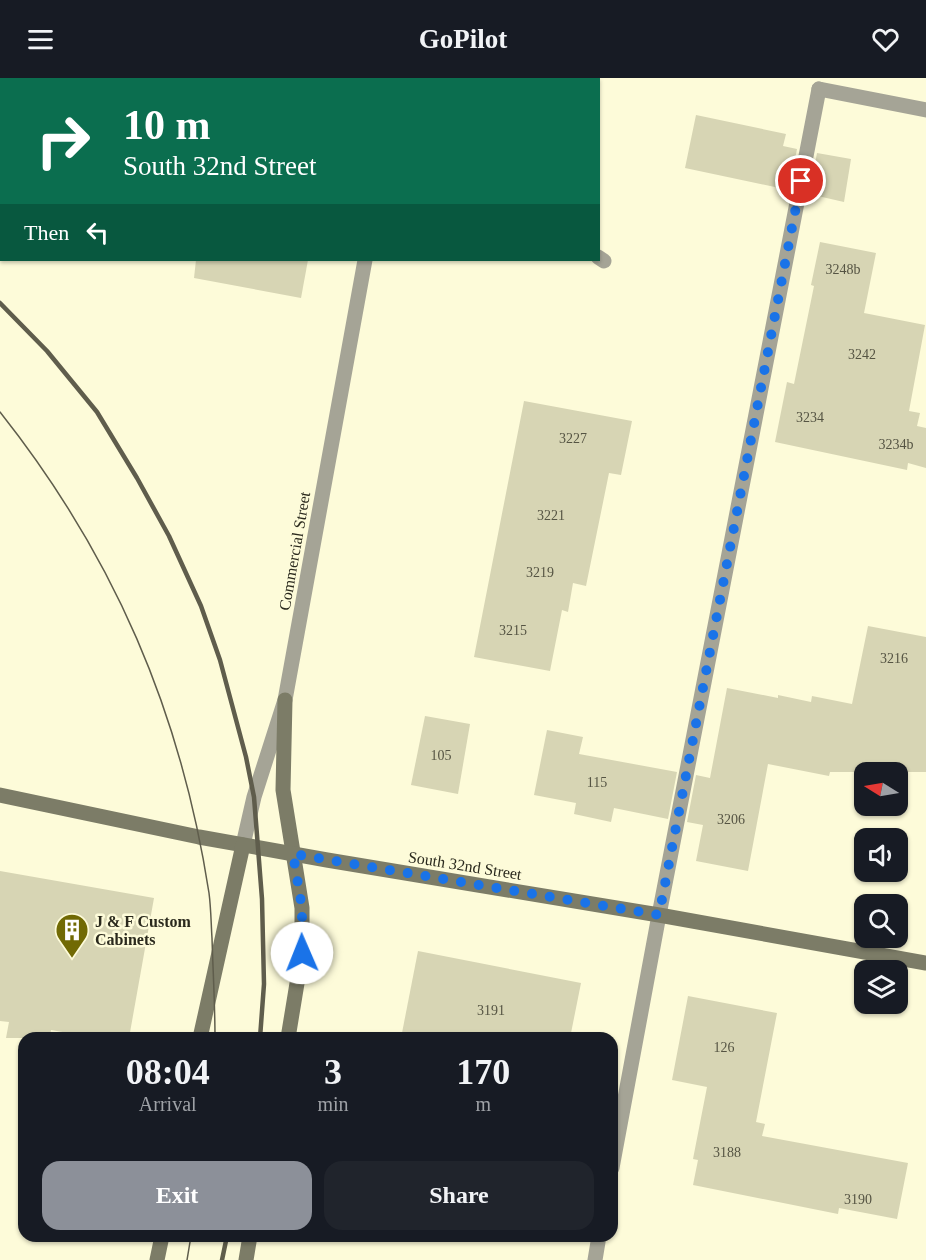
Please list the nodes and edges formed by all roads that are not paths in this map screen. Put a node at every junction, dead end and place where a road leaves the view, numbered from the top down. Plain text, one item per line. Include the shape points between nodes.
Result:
1 (926, 110) edge
2 (365, 261) edge
3 (285, 700) junction
4 (0, 795) edge
5 (243, 844) junction
6 (293, 854) junction
7 (659, 915) junction
8 (926, 963) edge
9 (201, 1032) edge
10 (289, 1032) edge
11 (618, 1136) edge
12 (161, 1242) edge
13 (249, 1242) edge
14 (598, 1242) edge
15 (157, 1260) edge
16 (246, 1260) edge
17 (595, 1260) edge

1 - 7 street via 819,89
2 - 3 street, Commercial Street
3 - 5 street, Commercial Street
3 - 6 main road via 283,790
4 - 5 main road, South 32nd Street
5 - 6 main road, South 32nd Street
5 - 9 main road
6 - 7 main road, South 32nd Street
6 - 10 main road via 302,908 302,953
7 - 8 main road, South 32nd Street
7 - 11 street
12 - 15 main road
13 - 16 main road
14 - 17 street

